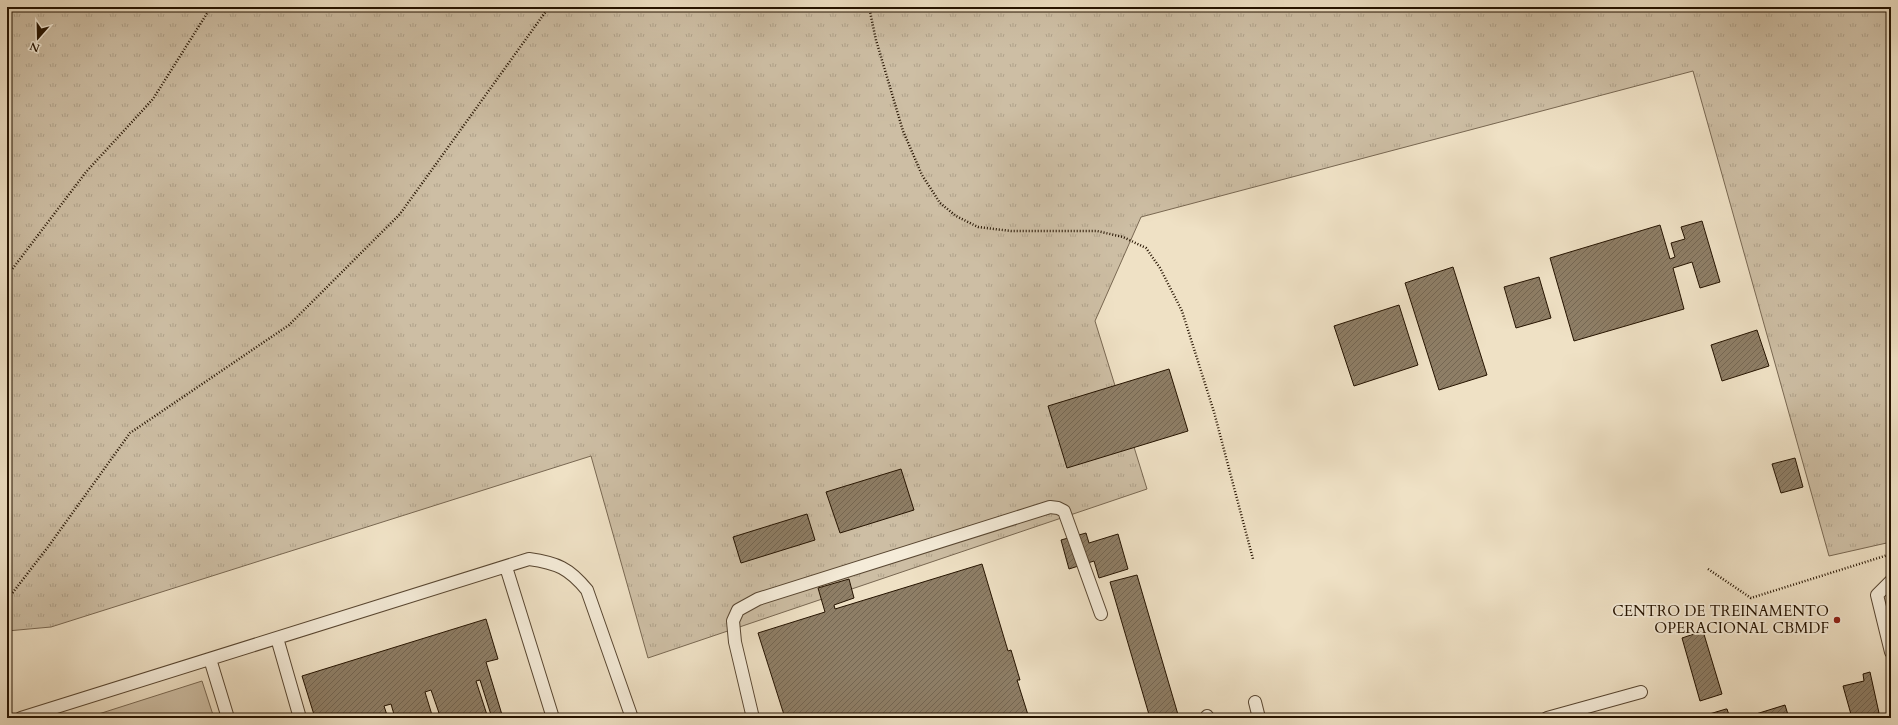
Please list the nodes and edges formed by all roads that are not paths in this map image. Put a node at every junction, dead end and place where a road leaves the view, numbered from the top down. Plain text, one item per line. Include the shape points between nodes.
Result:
1 (506, 567) junction
2 (1891, 581) edge
3 (1101, 614) dead end
4 (278, 638) junction
5 (1891, 652) edge
6 (210, 659) junction
7 (1641, 692) dead end
8 (1255, 702) dead end
9 (21, 718) edge
10 (228, 718) edge
11 (300, 718) edge
12 (553, 718) edge
13 (632, 718) edge
14 (754, 718) edge
15 (1259, 718) edge
16 (1547, 718) edge

1 - 4 lane
1 - 12 lane
1 - 13 lane via 529,559 550,562 574,574 587,590
2 - 5 lane via 1877,595
3 - 14 lane via 1064,511 1050,507 758,599 738,610 733,621 735,642
4 - 6 lane
4 - 11 lane
6 - 9 lane
6 - 10 lane
7 - 16 lane
8 - 15 lane

